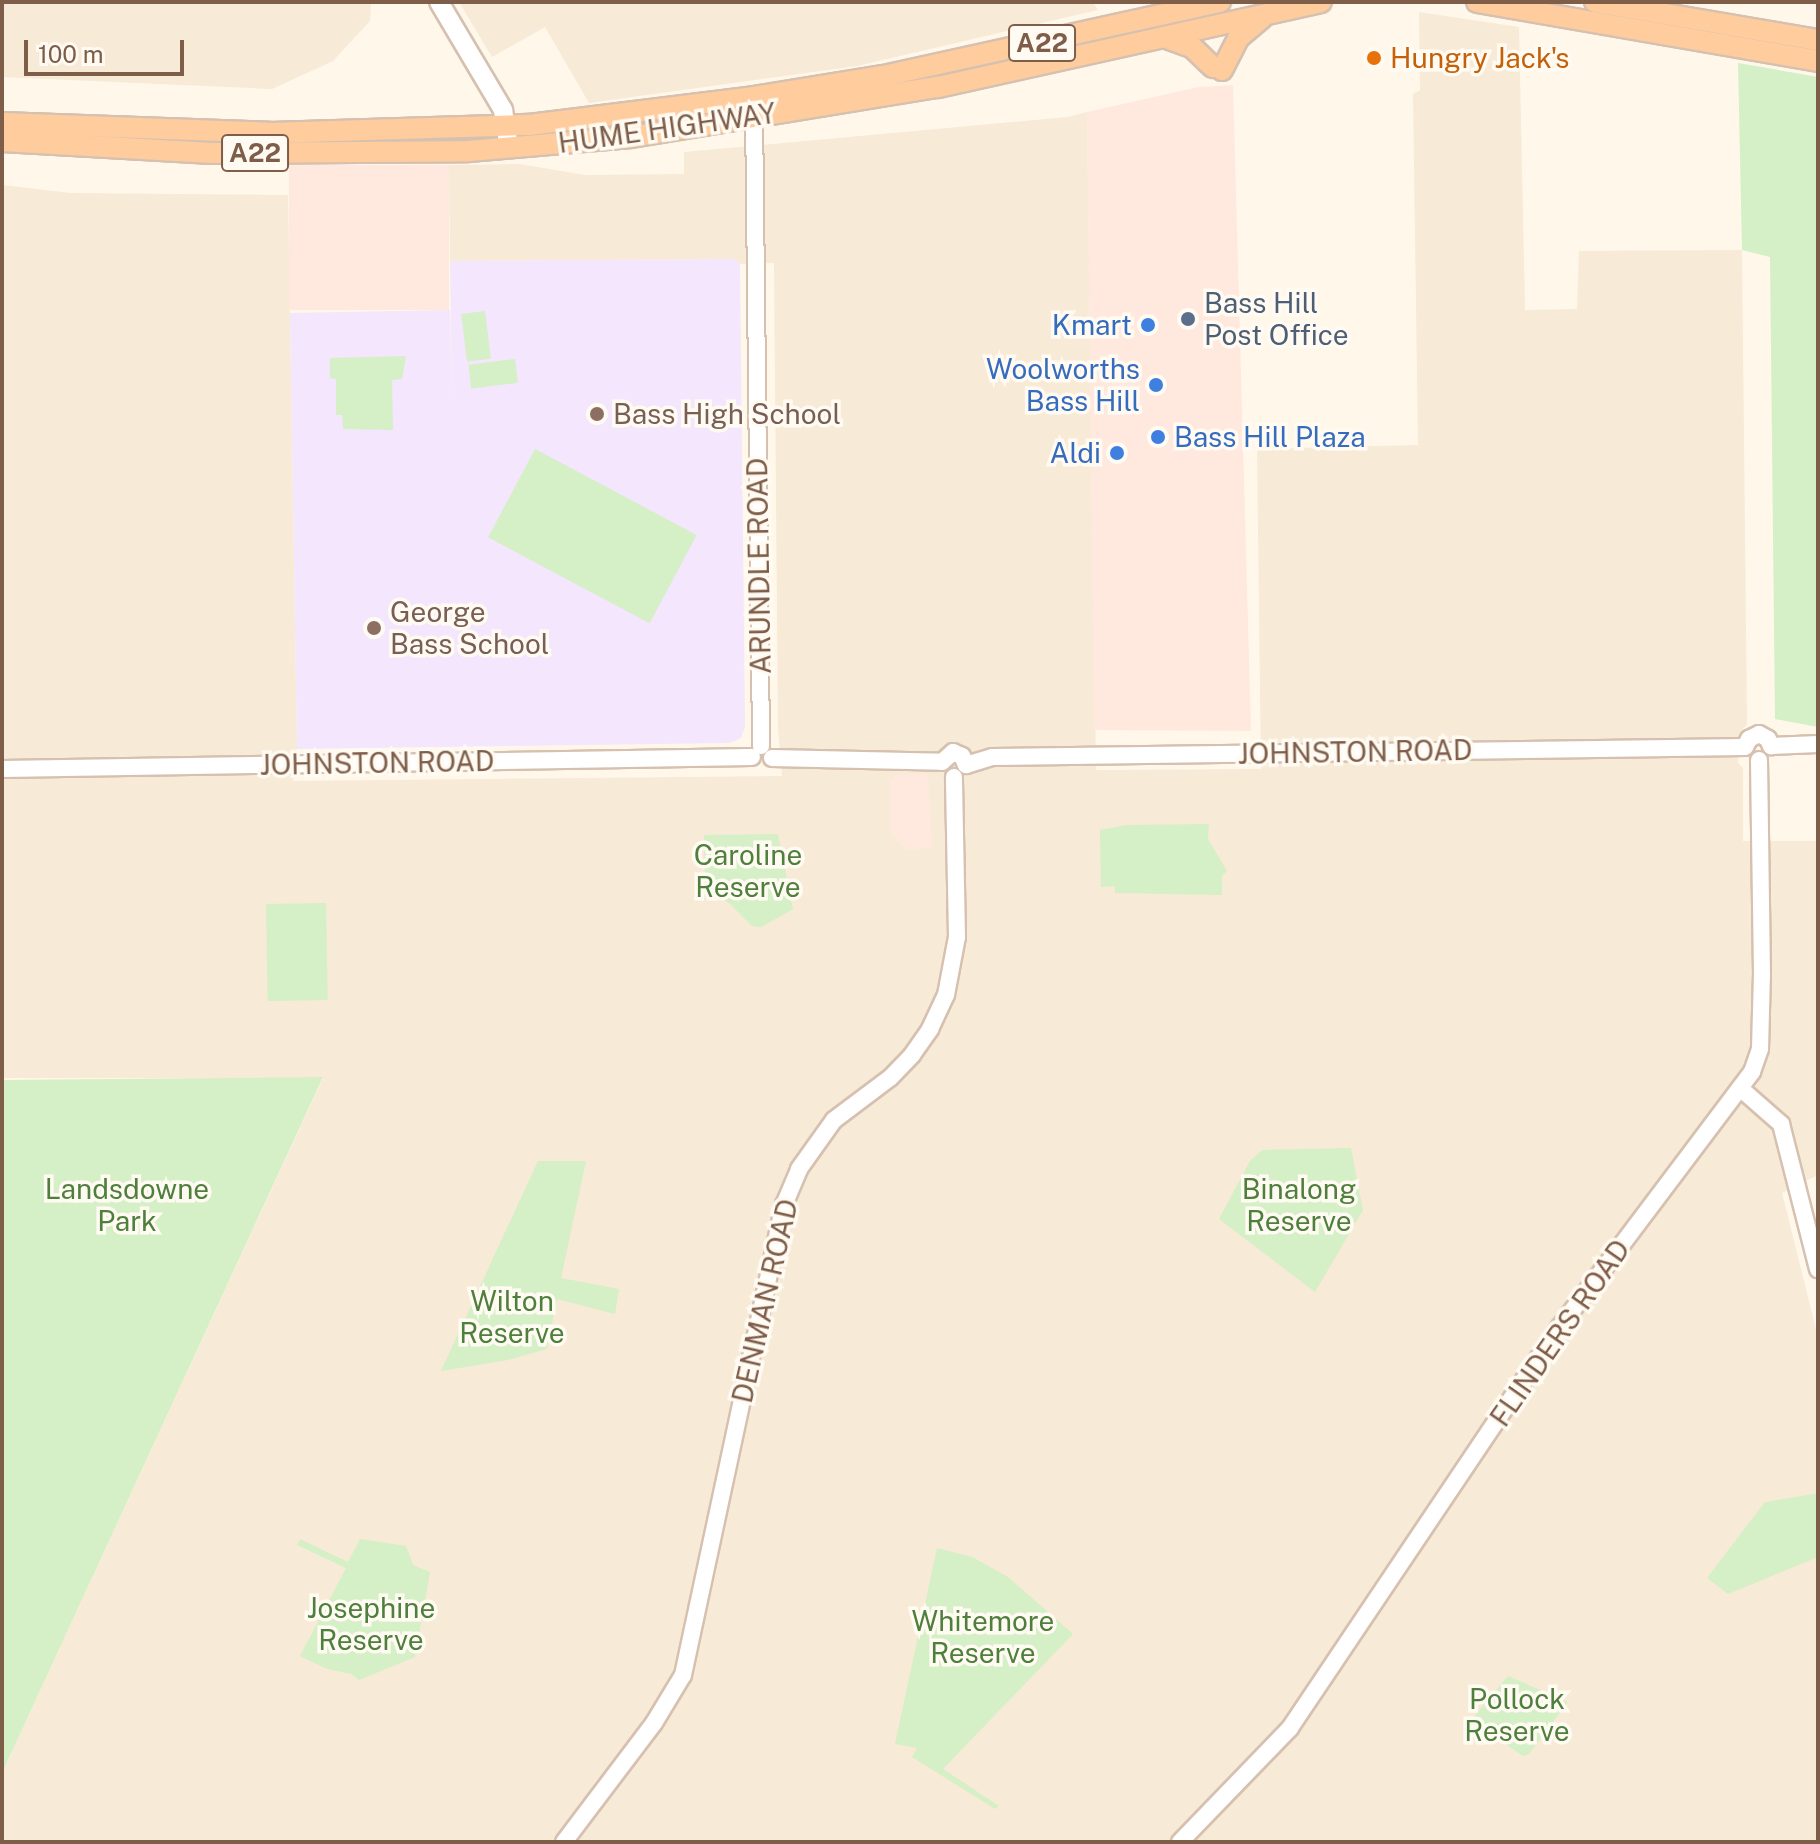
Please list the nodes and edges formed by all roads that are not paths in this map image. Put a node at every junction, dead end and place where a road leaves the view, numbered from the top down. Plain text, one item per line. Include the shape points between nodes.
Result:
1 (439, 2) edge
2 (1220, 2) edge
3 (1321, 2) edge
4 (1477, 2) edge
5 (1595, 2) edge
6 (1268, 14) junction
7 (1164, 37) junction
8 (1818, 40) edge
9 (1818, 61) edge
10 (754, 106) junction
11 (2, 123) edge
12 (507, 127) junction
13 (2, 141) edge
14 (509, 148) junction
15 (1818, 744) edge
16 (1771, 746) junction
17 (1745, 747) junction
18 (762, 754) junction
19 (1759, 760) junction
20 (942, 762) junction
21 (966, 765) junction
22 (2, 769) edge
23 (954, 777) junction
24 (1740, 1088) junction
25 (1818, 1269) edge
26 (564, 1842) edge
27 (1180, 1842) edge

1 - 12 main road via 503,110
2 - 10 highway, HUME HIGHWAY / A22
3 - 6 highway, HUME HIGHWAY / A22
4 - 9 highway
5 - 8 highway
6 - 7 highway, HUME HIGHWAY / A22
6 - 7 highway via 1238,38 1218,69 1192,47
7 - 10 highway, HUME HIGHWAY / A22 via 938,87
10 - 12 highway, HUME HIGHWAY / A22
10 - 14 highway, HUME HIGHWAY / A22 via 631,137
10 - 18 street, ARUNDLE ROAD
11 - 12 highway, HUME HIGHWAY / A22 via 270,133
12 - 14 main road
13 - 14 highway, HUME HIGHWAY / A22 via 212,153
15 - 16 street
16 - 17 street via 1765,736 1756,734
16 - 19 street via 1767,757
17 - 19 street
17 - 21 street, JOHNSTON ROAD via 992,757
18 - 20 street, JOHNSTON ROAD
18 - 22 street, JOHNSTON ROAD
19 - 24 street, FLINDERS ROAD via 1760,1049
20 - 21 street via 953,752
20 - 23 street
21 - 23 street
23 - 26 street, DENMAN ROAD via 957,937 946,995 912,1055 834,1120 799,1169 784,1205 683,1675 654,1723
24 - 25 street via 1781,1124
24 - 27 street, FLINDERS ROAD via 1559,1328 1290,1728

